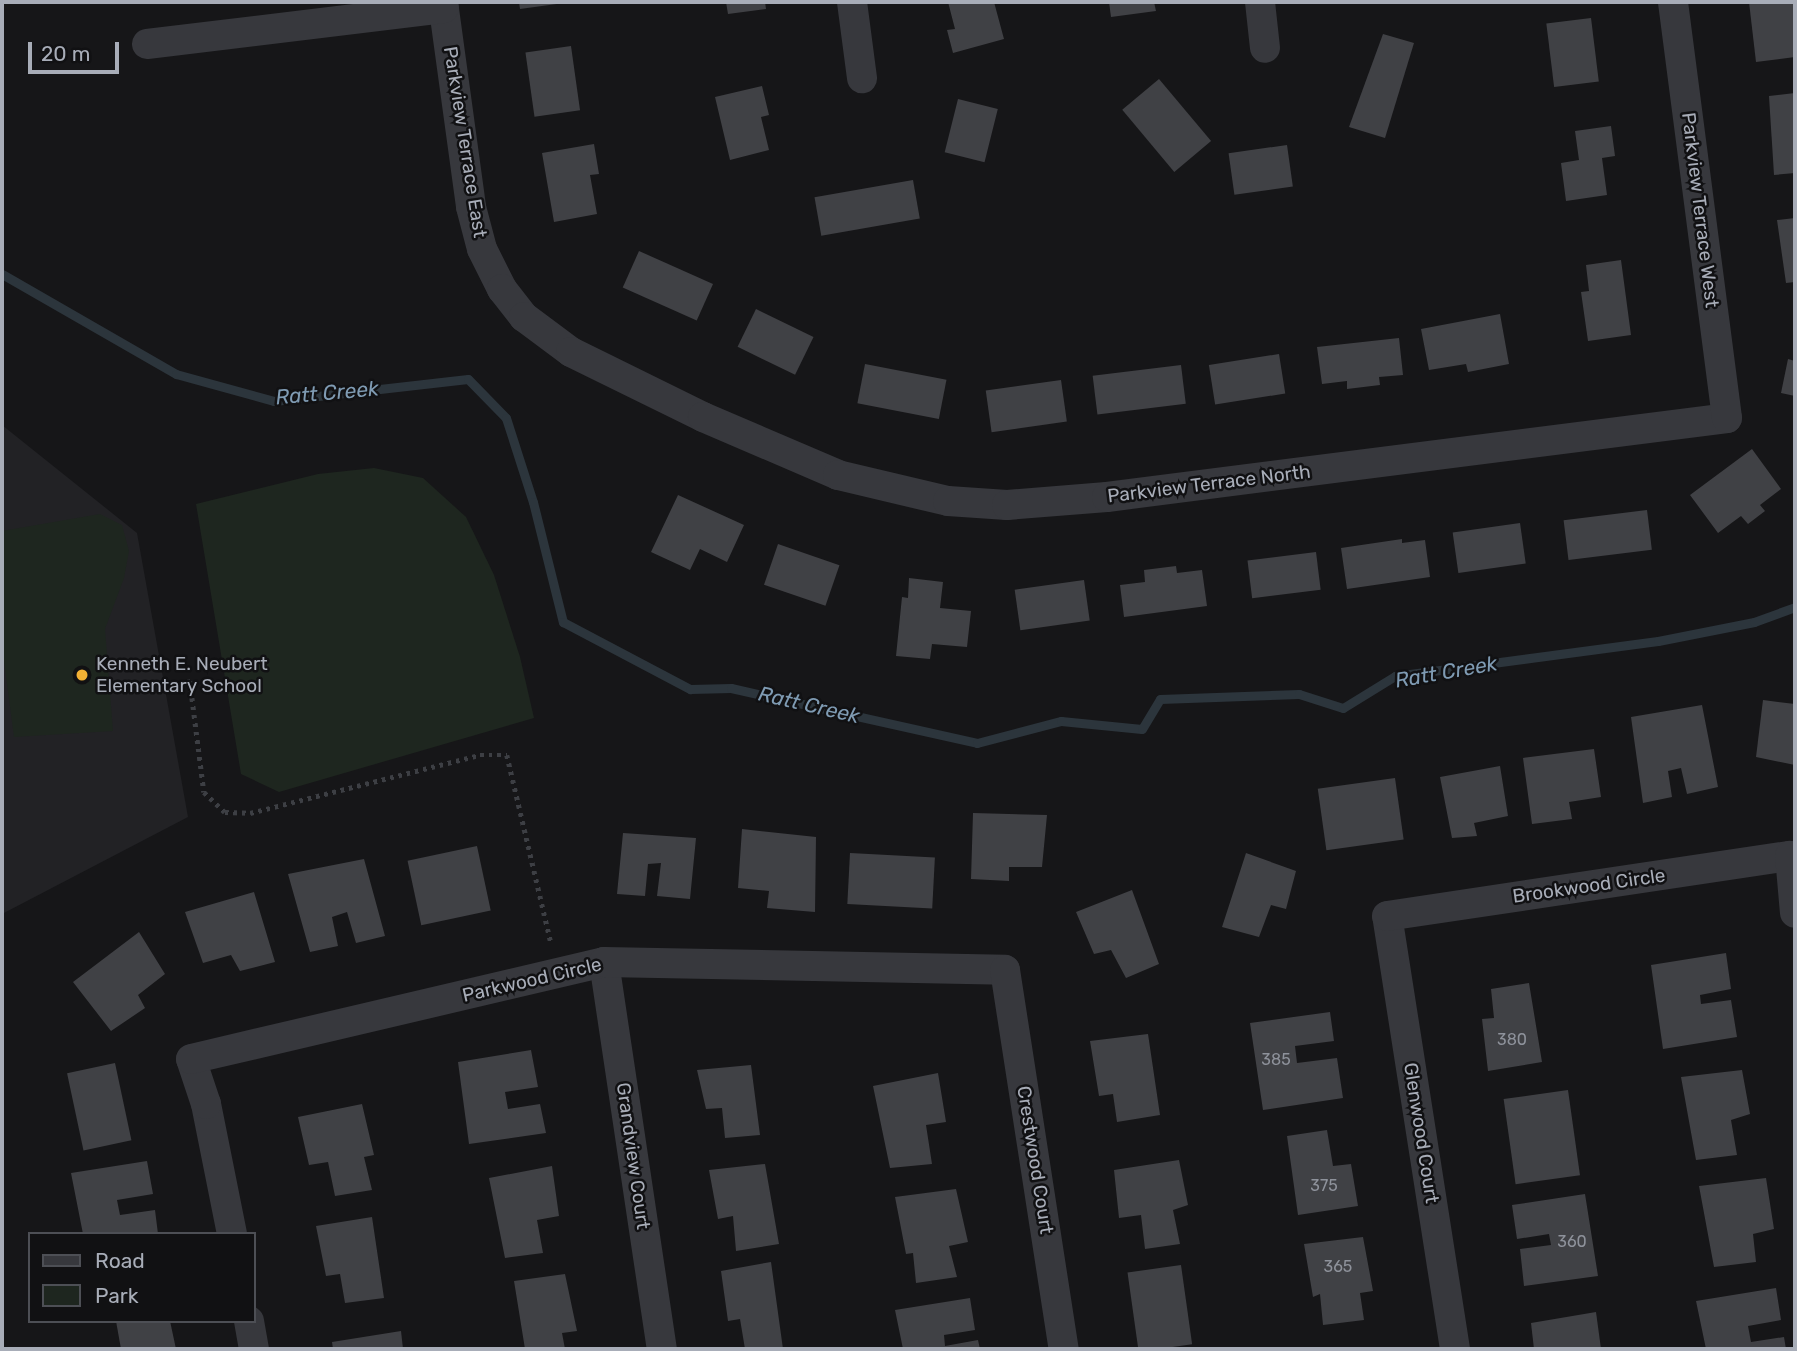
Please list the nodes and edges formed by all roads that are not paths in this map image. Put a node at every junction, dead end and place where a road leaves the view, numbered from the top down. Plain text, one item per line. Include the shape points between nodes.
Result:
1 (852, 2) edge
2 (1259, 2) edge
3 (1673, 2) edge
4 (444, 5) edge
5 (147, 44) dead end
6 (1265, 48) dead end
7 (862, 78) dead end
8 (703, 417) joint
9 (1727, 418) joint
10 (1795, 913) edge
11 (1387, 916) joint
12 (604, 962) junction
13 (1005, 970) joint
14 (232, 1232) edge
15 (249, 1323) edge
16 (254, 1349) edge
17 (662, 1349) edge
18 (1064, 1349) edge
19 (1455, 1349) edge

1 - 7 street
2 - 6 street
3 - 9 street, Parkview Terrace West
4 - 5 street
4 - 8 street, Parkview Terrace East via 471,207 482,248 502,289 524,317 571,352
8 - 9 street, Parkview Terrace North via 838,475 948,501 1007,505 1107,497
10 - 11 street, Brookwood Circle via 1790,856
11 - 19 street, Glenwood Court
12 - 13 street, Parkwood Circle
12 - 14 street, Parkwood Circle via 191,1059 206,1104
12 - 17 street, Grandview Court
13 - 18 street, Crestwood Court
15 - 16 street

